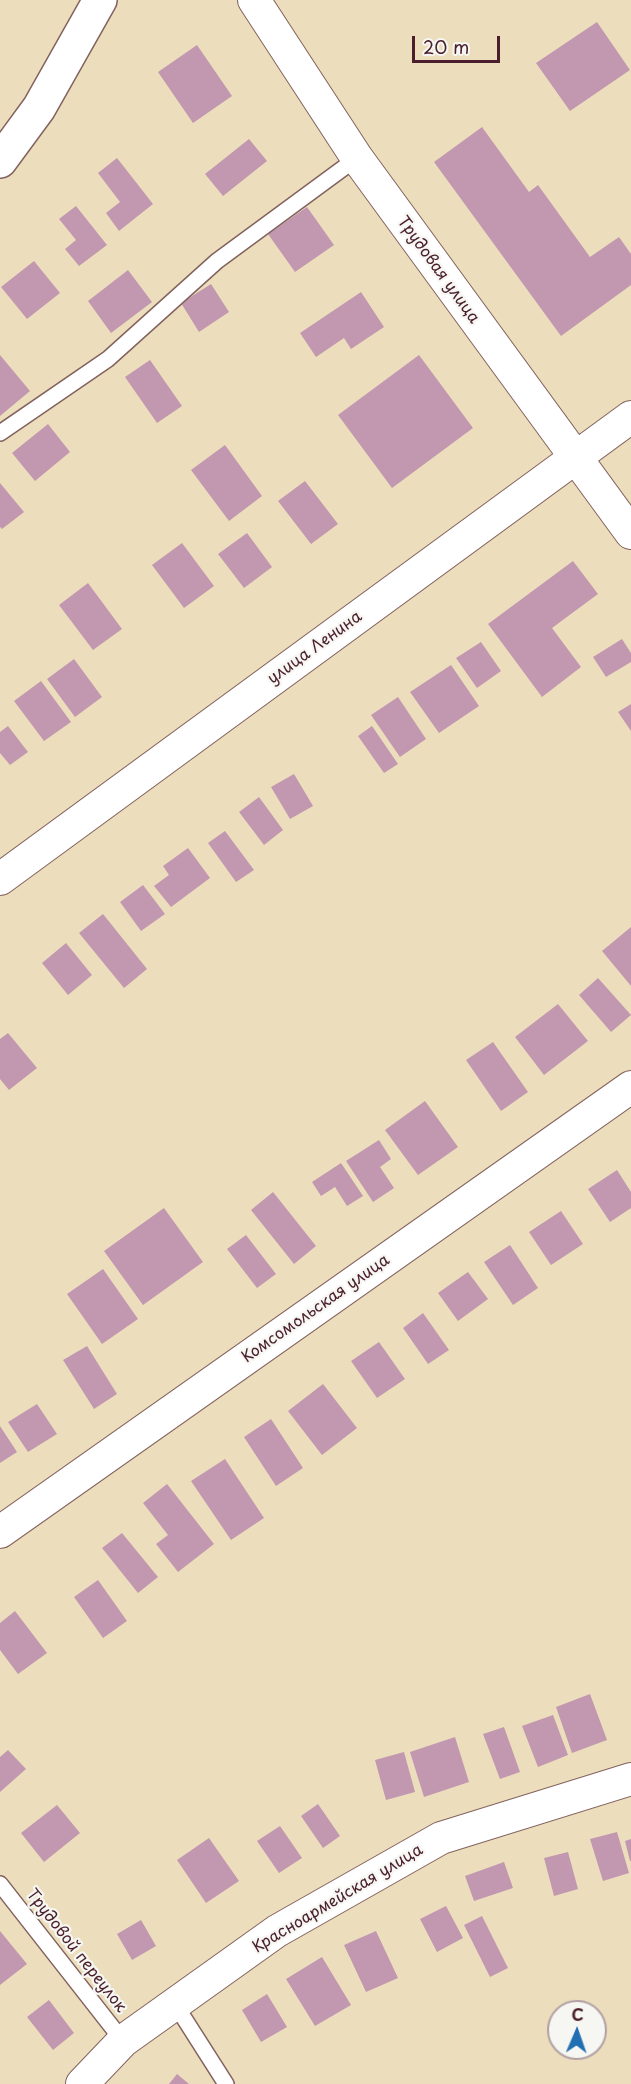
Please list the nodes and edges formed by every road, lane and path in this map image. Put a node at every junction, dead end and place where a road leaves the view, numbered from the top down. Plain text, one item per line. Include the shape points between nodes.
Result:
1 (100, 0) edge
2 (254, 0) edge
3 (357, 158) junction
4 (0, 161) edge
5 (631, 417) edge
6 (0, 433) edge
7 (574, 459) junction
8 (631, 533) edge
9 (0, 879) edge
10 (631, 1087) edge
11 (0, 1532) edge
12 (631, 1779) edge
13 (0, 1884) edge
14 (175, 2004) junction
15 (123, 2041) junction
16 (82, 2084) edge
17 (226, 2084) edge

1 - 4 main road via 39,108
2 - 3 street, Трудовая улица
3 - 6 lane via 217,261 108,359
3 - 7 street, Трудовая улица
5 - 7 street, улица Ленина
7 - 8 street, Трудовая улица
7 - 9 street, улица Ленина
10 - 11 street, Комсомольская улица
12 - 14 street, Красноармейская улица via 441,1838 277,1931
13 - 15 lane, Трудовой переулок
14 - 15 street, Красноармейская улица
14 - 17 lane
15 - 16 street, Красноармейская улица

